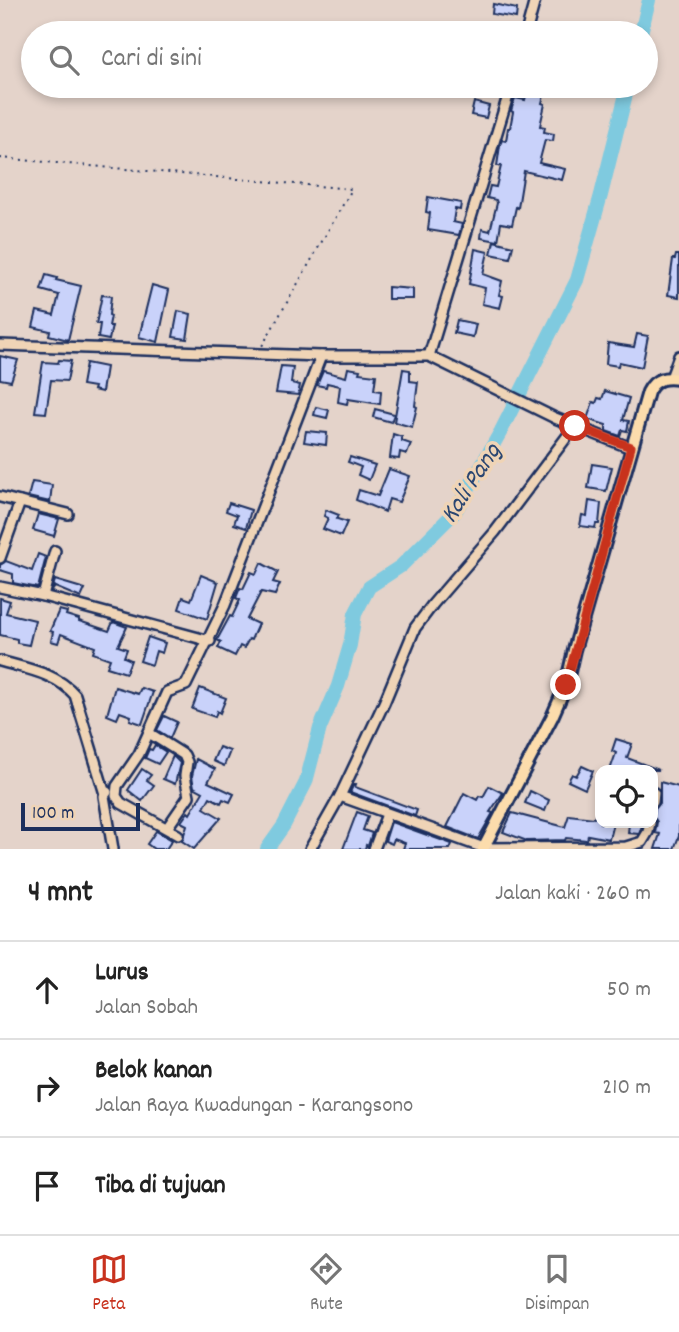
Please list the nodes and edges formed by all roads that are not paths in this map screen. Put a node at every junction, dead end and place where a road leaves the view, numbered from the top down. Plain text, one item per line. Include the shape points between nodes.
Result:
1 (536, 0) edge
2 (530, 21) edge
3 (508, 98) edge
4 (0, 345) edge
5 (321, 356) junction
6 (429, 356) junction
7 (679, 356) edge
8 (675, 378) edge
9 (575, 426) junction
10 (631, 447) junction
11 (0, 497) edge
12 (20, 502) junction
13 (68, 514) dead end
14 (55, 551) dead end
15 (1, 553) edge
16 (0, 587) edge
17 (43, 596) junction
18 (210, 641) junction
19 (0, 661) edge
20 (149, 733) junction
21 (116, 791) junction
22 (105, 794) junction
23 (340, 796) junction
24 (387, 814) junction
25 (167, 828) junction
26 (649, 828) edge
27 (178, 835) dead end
28 (484, 848) edge
29 (113, 849) edge
30 (310, 849) edge
31 (374, 849) edge

1 - 2 street
3 - 6 street
4 - 5 street
5 - 6 street
5 - 18 street
6 - 9 street
7 - 8 street
8 - 10 main road via 651,386
9 - 10 street
9 - 23 street via 415,628
10 - 28 main road via 566,685
11 - 12 street
12 - 13 street
12 - 15 street
14 - 17 street
16 - 17 street
17 - 18 street
18 - 20 street via 189,682 167,692
19 - 22 street via 48,675 65,683 75,695
20 - 21 street
20 - 25 street via 184,755 187,762 189,796
21 - 22 street
21 - 25 street via 126,807
22 - 29 street
23 - 24 street
23 - 30 street
24 - 28 street
24 - 31 street
25 - 27 street
26 - 28 street via 642,842 626,847

